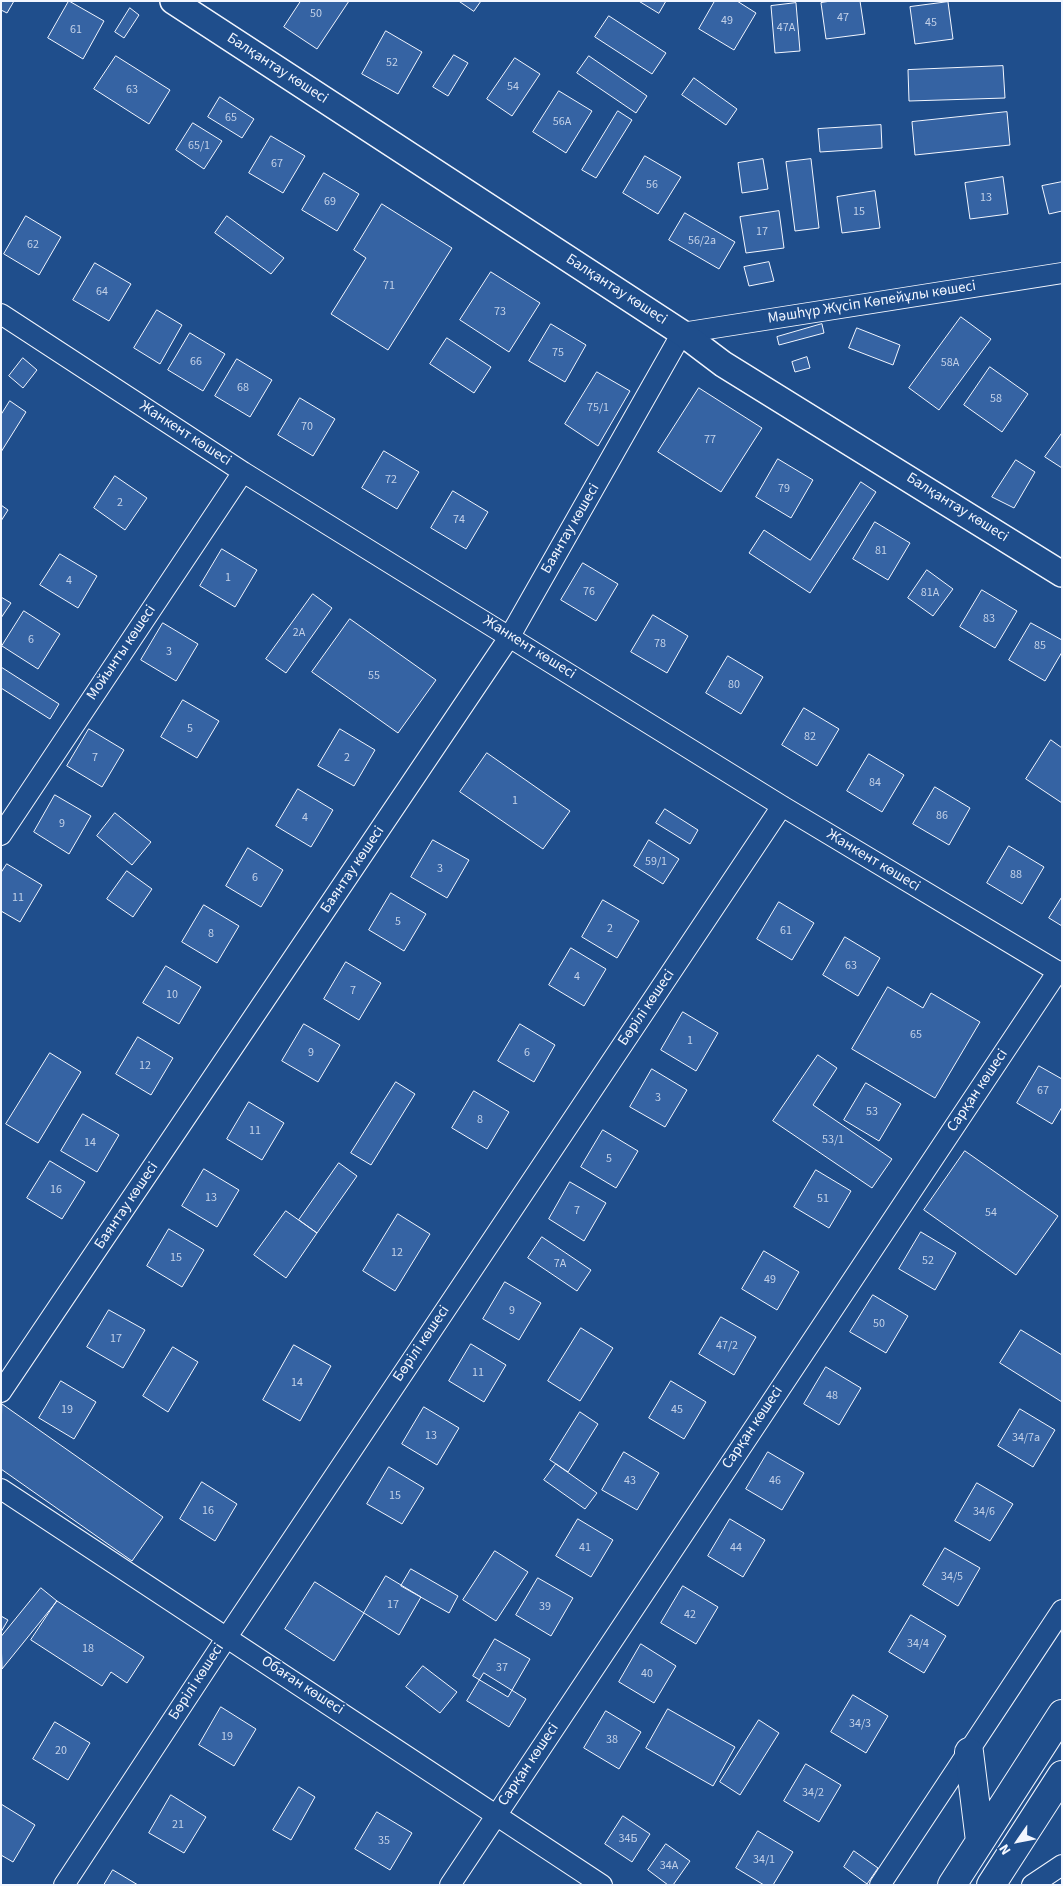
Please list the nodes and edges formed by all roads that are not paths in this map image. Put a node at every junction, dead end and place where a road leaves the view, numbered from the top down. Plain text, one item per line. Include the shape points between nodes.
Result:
1 (173, 1) edge
2 (1062, 273) edge
3 (1, 314) edge
4 (682, 333) junction
5 (243, 472) junction
6 (1062, 574) edge
7 (510, 636) junction
8 (782, 806) junction
9 (1, 835) edge
10 (1060, 973) edge
11 (1, 1392) edge
12 (1, 1489) edge
13 (1062, 1610) edge
14 (226, 1637) junction
15 (1062, 1714) edge
16 (969, 1752) junction
17 (1062, 1775) edge
18 (496, 1814) junction
19 (980, 1840) junction
20 (1062, 1865) edge
21 (64, 1885) edge
22 (450, 1885) edge
23 (602, 1885) edge
24 (880, 1885) edge
25 (952, 1885) edge
26 (991, 1885) edge
27 (1032, 1885) edge

1 - 4 street, Балқантау көшесі
2 - 4 street, Мәшһүр Жүсіп Көпейұлы көшесі
3 - 5 street, Жанкент көшесі
4 - 6 street, Балқантау көшесі via 723,364
4 - 7 street, Баянтау көшесі
5 - 7 street, Жанкент көшесі
5 - 9 street, Мойынты көшесі
7 - 8 street, Жанкент көшесі
7 - 11 street, Баянтау көшесі
8 - 10 street, Жанкент көшесі
8 - 14 street, Бөрілі көшесі
10 - 18 street, Сарқан көшесі
12 - 14 street, Обаған көшесі
13 - 16 street
14 - 18 street, Обаған көшесі
14 - 21 street, Бөрілі көшесі
15 - 19 main road
16 - 19 main road
16 - 24 street
17 - 26 main road
18 - 22 street, Сарқан көшесі
18 - 23 street, Обаған көшесі
19 - 25 main road
20 - 27 street

